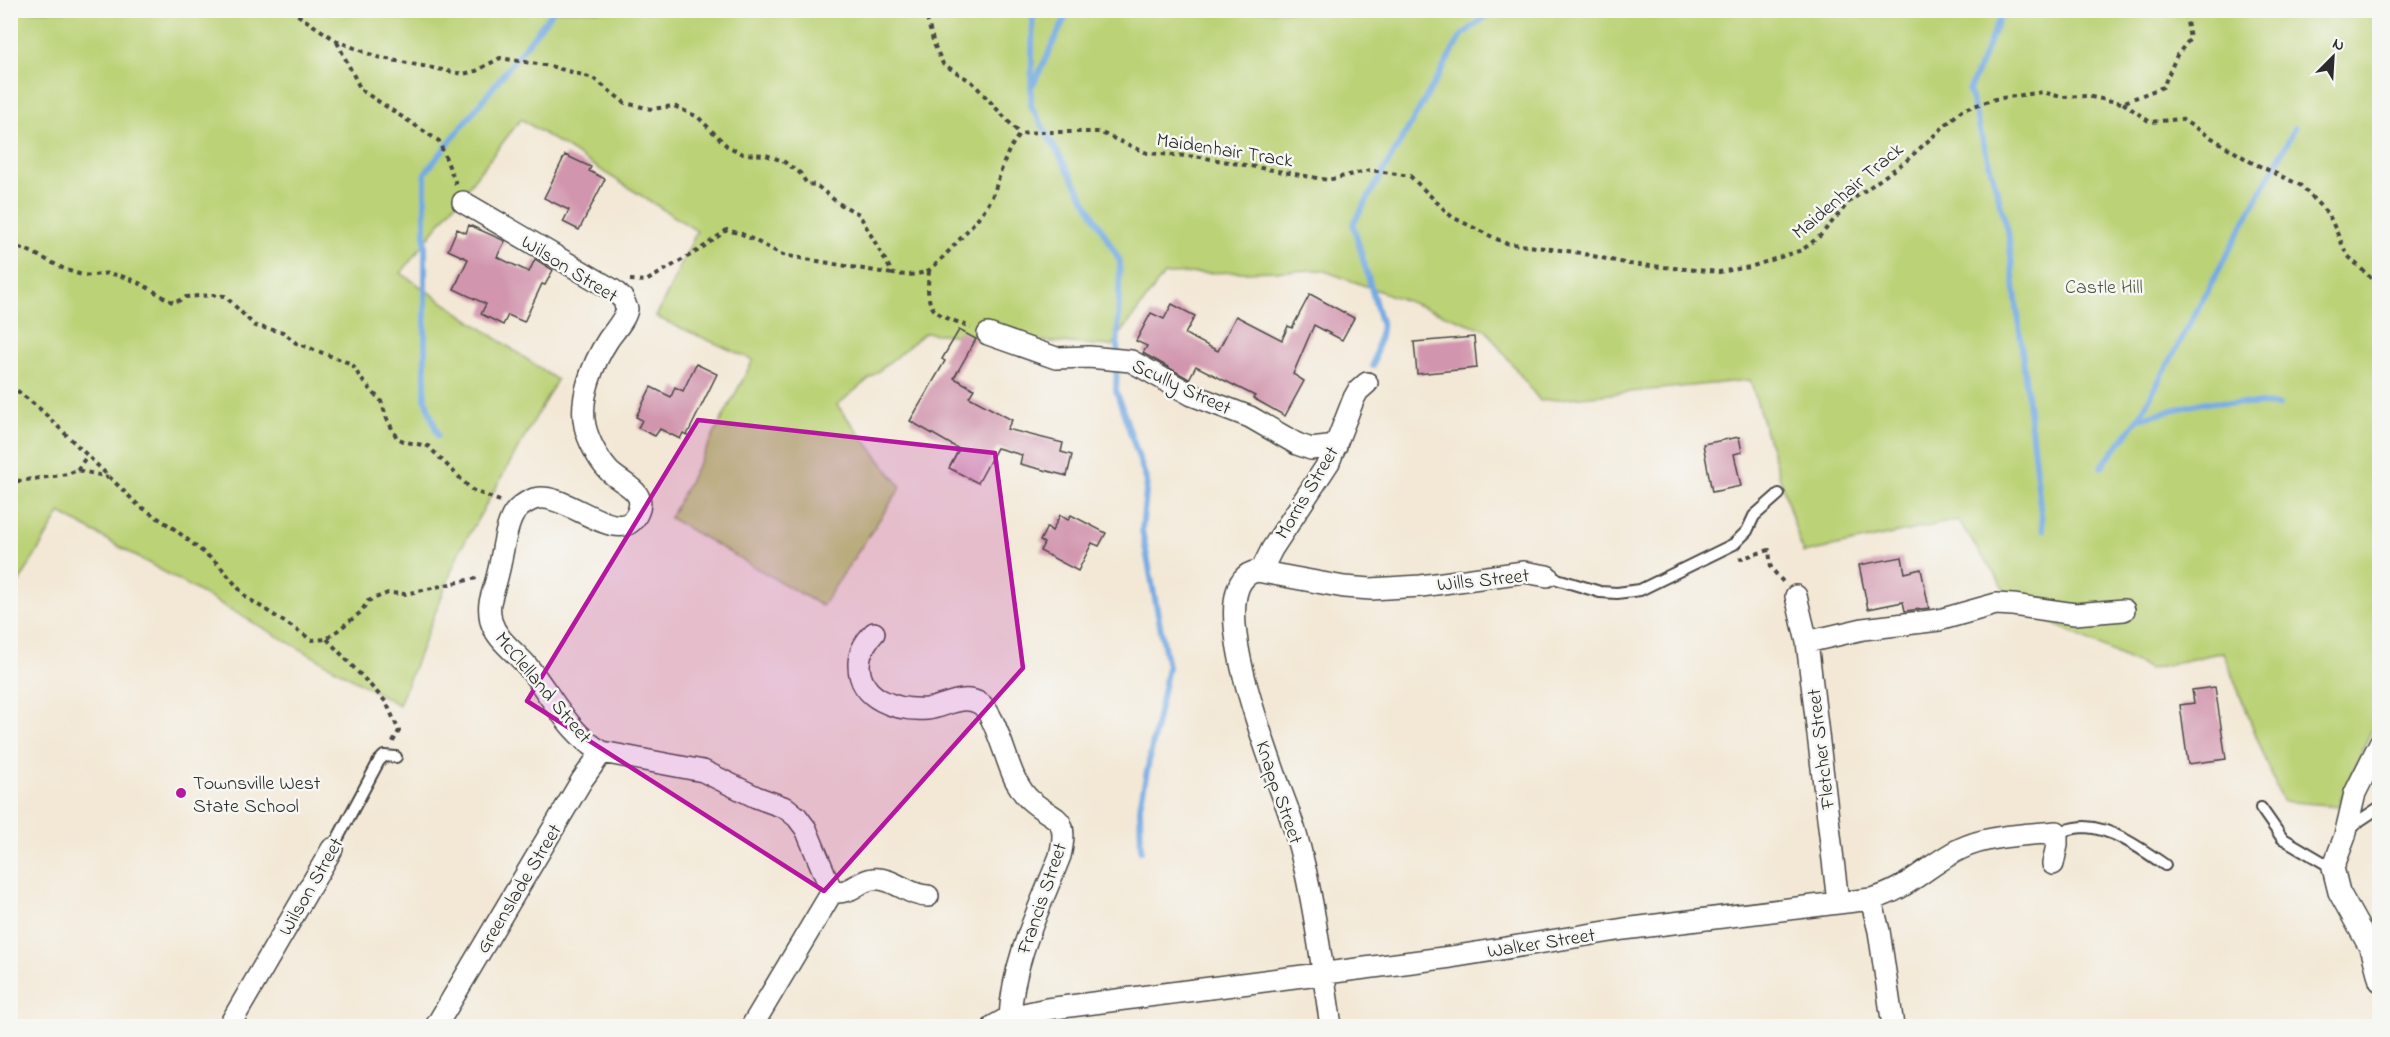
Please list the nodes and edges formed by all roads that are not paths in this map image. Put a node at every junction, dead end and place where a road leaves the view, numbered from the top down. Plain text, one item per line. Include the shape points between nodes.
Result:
1 (463, 202) road end
2 (988, 334) road end
3 (1367, 383) dead end
4 (1297, 444) junction
5 (1336, 446) junction
6 (1313, 486) junction
7 (1779, 494) dead end
8 (1261, 571) junction
9 (1547, 576) joint
10 (1796, 596) dead end
11 (2124, 610) dead end
12 (491, 621) joint
13 (874, 633) dead end
14 (1807, 642) junction
15 (2379, 742) edge
16 (602, 752) junction
17 (396, 757) dead end
18 (2379, 807) edge
19 (2261, 808) dead end
20 (2057, 832) junction
21 (2344, 838) junction
22 (332, 849) joint
23 (2053, 864) dead end
24 (2165, 865) dead end
25 (2333, 868) junction
26 (832, 892) junction
27 (928, 896) dead end
28 (1871, 899) junction
29 (1838, 902) junction
30 (1322, 972) junction
31 (2379, 981) edge
32 (1002, 1022) edge
33 (229, 1026) edge
34 (436, 1026) edge
35 (752, 1026) edge
36 (1331, 1026) edge
37 (1893, 1026) edge

1 - 12 street, Wilson Street via 623,299 626,313 595,364 584,419 606,468 638,494 639,501 637,514 620,527 545,497 519,507 510,524 490,604
2 - 4 street, Scully Street via 1056,358 1135,363 1192,395 1250,417
3 - 5 street, Morris Street via 1358,391
4 - 5 street, Scully Street via 1311,449
4 - 6 street via 1311,459
5 - 6 street, Morris Street
6 - 8 street, Morris Street
7 - 9 lane, Wills Street via 1754,516 1747,531 1734,544 1640,590 1600,592
8 - 9 street, Wills Street via 1371,590 1524,572
8 - 30 street, Knapp Street via 1248,574 1241,585 1234,612 1237,643 1262,741 1305,869
10 - 14 street, Fletcher Street
11 - 14 street via 2075,614 1996,604 1938,620 1863,629
12 - 16 street, McClelland Street via 502,641 528,666 564,718
13 - 32 street, Francis Street via 861,650 859,665 869,692 881,702 914,709 941,707 960,700 972,700 983,706 992,717 1008,764 1023,791 1062,827 1060,856 1020,954 1011,1000
14 - 29 street, Fletcher Street
15 - 21 street via 2355,793
16 - 26 street, McClelland Street via 703,771 786,808 806,829
16 - 34 street, Greenslade Street
17 - 22 lane, Wilson Street via 384,756
18 - 21 lane
19 - 25 lane via 2282,838
20 - 23 street
20 - 24 lane, Walker Street via 2093,828 2127,842
20 - 28 street, Walker Street via 1970,844 1900,890
21 - 25 street
22 - 33 street, Wilson Street
25 - 31 street via 2339,892 2372,951
26 - 27 street via 848,891 875,879
26 - 35 street
28 - 29 street, Walker Street
28 - 37 street
29 - 30 street, Walker Street
30 - 32 street, Walker Street via 1047,1009
30 - 36 street, Knapp Street

